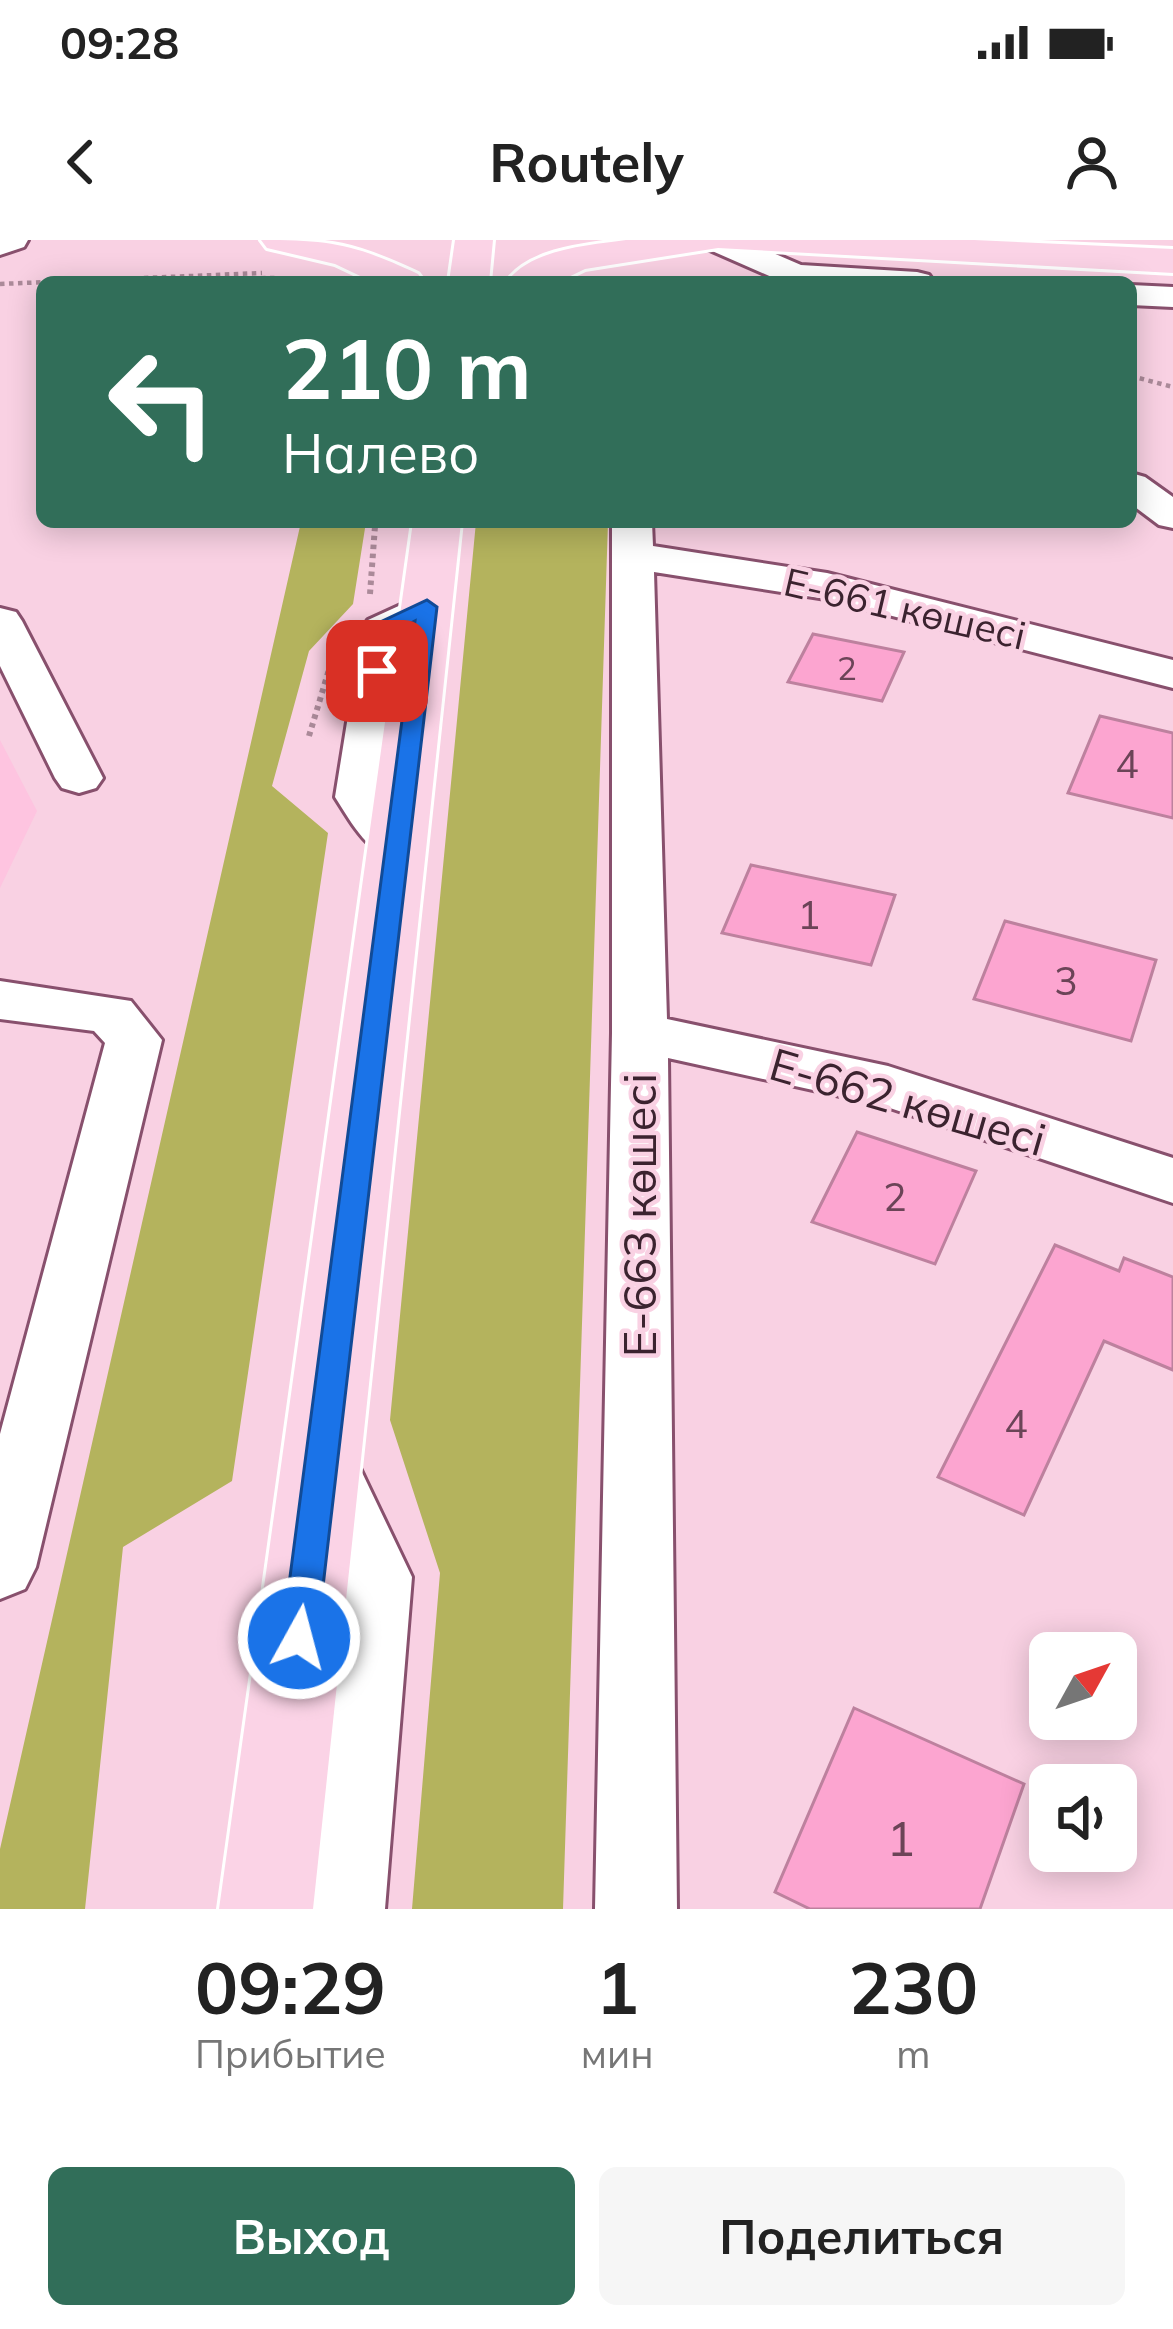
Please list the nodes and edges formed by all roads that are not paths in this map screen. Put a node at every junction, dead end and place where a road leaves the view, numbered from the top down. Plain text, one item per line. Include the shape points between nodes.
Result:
1 (12, 240) edge
2 (474, 240) edge
3 (705, 240) edge
4 (716, 240) edge
5 (732, 240) edge
6 (0, 244) edge
7 (1173, 261) edge
8 (288, 264) edge
9 (391, 276) edge
10 (470, 276) edge
11 (539, 276) edge
12 (812, 276) edge
13 (1137, 295) edge
14 (1173, 297) edge
15 (1137, 489) edge
16 (1173, 516) edge
17 (407, 528) edge
18 (633, 539) edge
19 (0, 621) edge
20 (1173, 674) edge
21 (79, 778) dead end
22 (0, 1000) edge
23 (640, 1033) junction
24 (1173, 1181) edge
25 (322, 1457) junction
26 (0, 1567) edge
27 (266, 1909) edge
28 (344, 1909) edge
29 (635, 1909) edge

1 - 6 street
2 - 10 main road
3 - 11 main road via 574,259
4 - 12 street
5 - 7 main road
8 - 9 main road via 347,255
13 - 14 street
15 - 16 street
17 - 25 main road via 427,607
18 - 20 street, Е-661 көшесі
18 - 23 street, Е-663 көшесі
19 - 21 street
22 - 26 street via 111,1014 134,1040
23 - 24 street, Е-662 көшесі via 888,1086
23 - 29 street, Е-663 көшесі
25 - 27 main road
25 - 28 street via 376,1577

